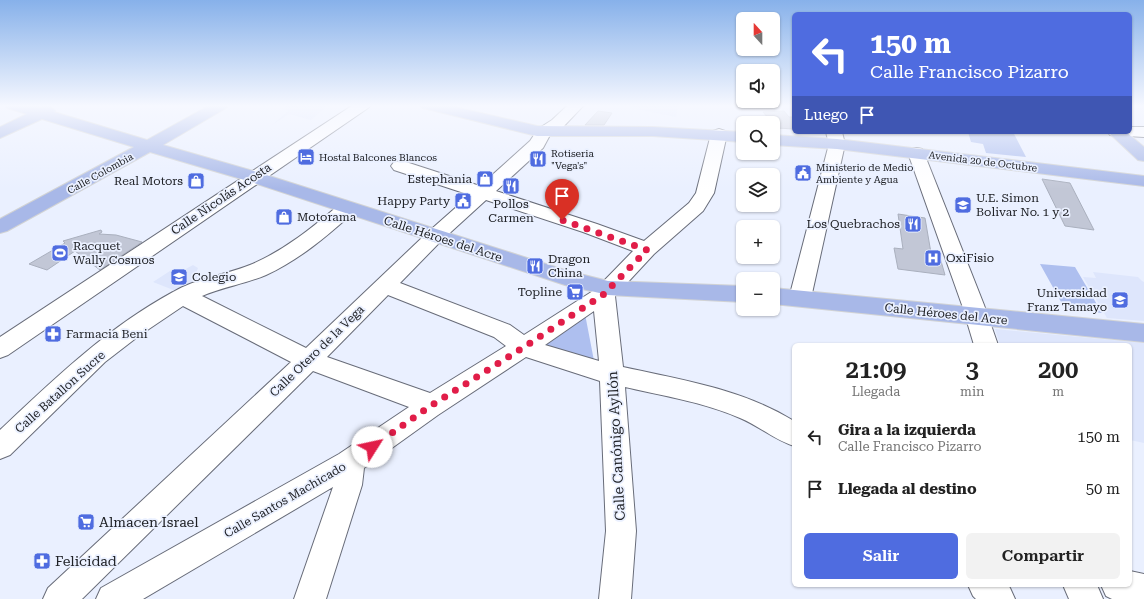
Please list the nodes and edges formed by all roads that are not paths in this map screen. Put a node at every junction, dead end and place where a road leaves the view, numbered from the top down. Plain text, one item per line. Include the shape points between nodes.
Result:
1 (108, 133) edge
2 (171, 133) edge
3 (321, 133) edge
4 (543, 133) edge
5 (699, 133) edge
6 (719, 134) junction
7 (1118, 134) edge
8 (736, 136) edge
9 (836, 138) edge
10 (780, 140) edge
11 (150, 145) junction
12 (916, 153) junction
13 (1144, 156) edge
14 (400, 166) dead end
15 (254, 177) junction
16 (1144, 181) edge
17 (482, 193) junction
18 (347, 208) junction
19 (0, 228) edge
20 (434, 237) junction
21 (647, 250) junction
22 (385, 285) junction
23 (606, 291) junction
24 (736, 294) edge
25 (183, 296) junction
26 (780, 297) edge
27 (800, 298) junction
28 (977, 318) junction
29 (1144, 333) edge
30 (985, 343) edge
31 (524, 347) junction
32 (0, 349) edge
33 (309, 360) junction
34 (612, 375) junction
35 (429, 407) junction
36 (792, 434) edge
37 (0, 447) edge
38 (349, 463) junction
39 (986, 587) edge
40 (1081, 587) edge
41 (1128, 587) edge
42 (1144, 590) edge
43 (59, 599) edge
44 (112, 599) edge
45 (310, 599) edge
46 (614, 599) edge
47 (999, 599) edge
48 (1087, 599) edge

1 - 11 main road, Calle Héroes del Acre
2 - 11 main road, Calle Colombia
3 - 15 street, Calle Nicolás Acosta
4 - 17 street, Calle Otero de la Vega via 537,144
5 - 6 main road
6 - 8 main road
6 - 21 street, Calle Santos Machicado via 705,194 696,207
7 - 13 main road
9 - 10 main road, Avenida 20 de Octubre
9 - 12 main road, Avenida 20 de Octubre
9 - 27 street
11 - 15 main road, Calle Héroes del Acre
11 - 19 main road, Calle Colombia
12 - 16 main road, Avenida 20 de Octubre
12 - 28 street
14 - 17 street
15 - 18 main road, Calle Héroes del Acre
15 - 32 street, Calle Nicolás Acosta
17 - 20 street, Calle Otero de la Vega
17 - 21 street via 590,228
18 - 20 main road, Calle Héroes del Acre
18 - 25 street, Calle Batallon Sucre via 314,237 258,270 208,285
20 - 22 street, Calle Otero de la Vega
20 - 23 main road, Calle Héroes del Acre
21 - 23 street, Calle Santos Machicado
22 - 31 street via 502,331
22 - 33 street, Calle Otero de la Vega
23 - 24 main road, Calle Héroes del Acre
23 - 31 street, Calle Santos Machicado
23 - 34 street, Calle Canónigo Ayllón
25 - 33 street
25 - 37 street, Calle Batallon Sucre via 129,331 86,364
26 - 27 main road, Calle Héroes del Acre
27 - 28 main road, Calle Héroes del Acre
28 - 29 main road, Calle Héroes del Acre
28 - 30 street
31 - 34 street
31 - 35 street, Calle Santos Machicado
33 - 35 street via 420,400
33 - 43 street, Calle Otero de la Vega
34 - 36 street via 720,399 751,410
34 - 46 street, Calle Canónigo Ayllón via 621,531
35 - 38 street, Calle Santos Machicado
38 - 44 street, Calle Santos Machicado
38 - 45 street via 348,485
39 - 47 street
40 - 48 street
41 - 42 street

